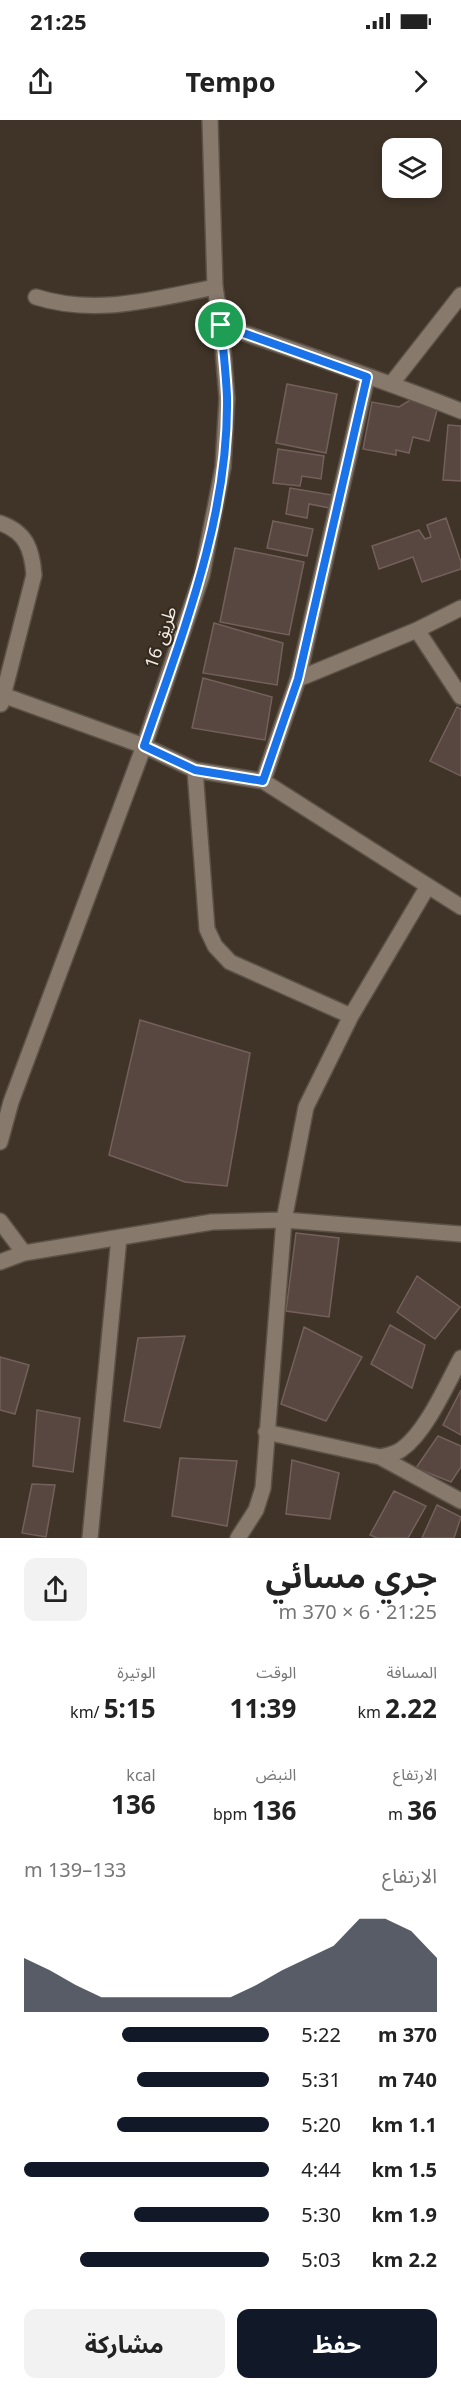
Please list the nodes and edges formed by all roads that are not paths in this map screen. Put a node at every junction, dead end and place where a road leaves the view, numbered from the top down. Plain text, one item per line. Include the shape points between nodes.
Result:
1 (210, 120) edge
2 (215, 287) junction
3 (461, 295) edge
4 (36, 297) dead end
5 (221, 325) junction
6 (367, 377) junction
7 (392, 383) junction
8 (461, 411) edge
9 (0, 523) edge
10 (461, 608) edge
11 (417, 630) junction
12 (298, 679) junction
13 (461, 697) edge
14 (1, 698) edge
15 (144, 746) junction
16 (195, 770) junction
17 (263, 781) junction
18 (428, 886) junction
19 (461, 907) edge
20 (351, 1016) junction
21 (0, 1142) edge
22 (284, 1220) junction
23 (0, 1221) edge
24 (461, 1234) edge
25 (119, 1238) junction
26 (24, 1253) junction
27 (0, 1262) edge
28 (461, 1358) edge
29 (266, 1432) junction
30 (380, 1457) junction
31 (461, 1501) edge
32 (90, 1538) edge
33 (238, 1538) edge

1 - 2 street, طريق 16
2 - 4 street via 127,304 92,306 60,304
2 - 5 street, طريق 16
3 - 7 street
5 - 6 street
5 - 15 street, طريق 16 via 227,398 223,467 202,575
6 - 7 street
6 - 12 street
7 - 8 street
9 - 14 street via 26,539 34,575
10 - 11 street
11 - 12 street
11 - 13 street
12 - 17 street
14 - 15 street
15 - 16 street
15 - 21 street, طريق 16 via 11,1102
16 - 17 street
16 - 20 street via 207,929 215,946 230,962
17 - 18 street
18 - 19 street
18 - 20 street
20 - 22 street via 306,1107
22 - 24 street
22 - 25 street via 212,1222
22 - 29 street
23 - 26 street
25 - 26 street
25 - 32 street
26 - 27 street
28 - 30 street via 413,1439 402,1449
29 - 30 street
29 - 33 street via 263,1488 256,1510
30 - 31 street

